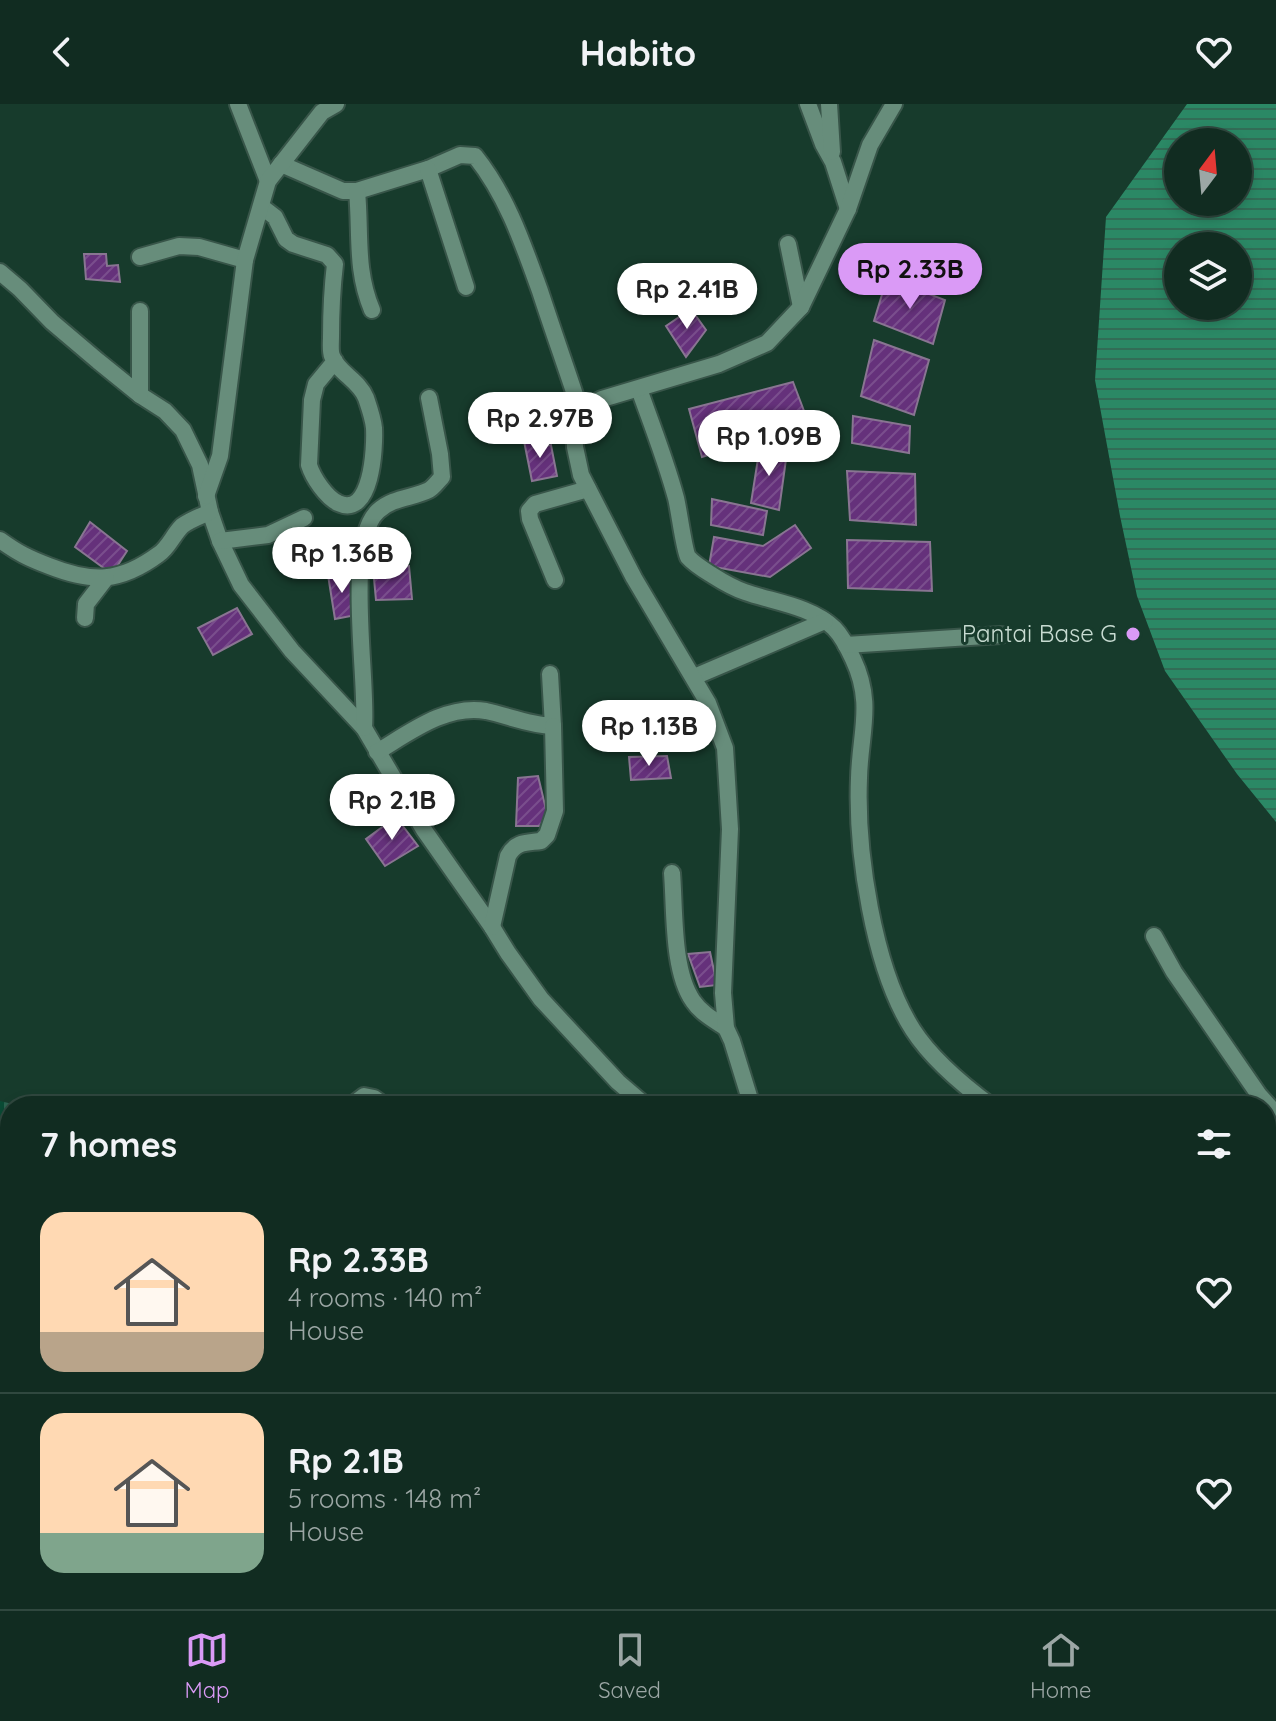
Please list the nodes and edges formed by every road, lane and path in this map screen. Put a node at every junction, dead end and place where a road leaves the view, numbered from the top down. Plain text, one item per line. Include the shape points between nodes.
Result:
1 (238, 104) edge
2 (808, 104) edge
3 (829, 104) edge
4 (894, 104) edge
5 (326, 107) edge
6 (833, 162) junction
7 (281, 164) junction
8 (428, 169) junction
9 (268, 181) junction
10 (357, 191) junction
11 (262, 207) junction
12 (848, 209) junction
13 (788, 244) dead end
14 (140, 257) dead end
15 (245, 260) junction
16 (0, 272) edge
17 (466, 287) dead end
18 (801, 307) junction
19 (372, 310) dead end
20 (140, 311) dead end
21 (335, 361) junction
22 (639, 389) junction
23 (140, 395) junction
24 (429, 398) dead end
25 (580, 410) junction
26 (588, 489) junction
27 (208, 504) junction
28 (304, 518) dead end
29 (0, 540) edge
30 (220, 541) junction
31 (106, 578) junction
32 (555, 580) dead end
33 (85, 618) dead end
34 (825, 621) junction
35 (1001, 635) dead end
36 (846, 645) junction
37 (550, 674) dead end
38 (694, 677) junction
39 (553, 726) junction
40 (364, 728) junction
41 (377, 752) junction
42 (672, 873) dead end
43 (492, 927) junction
44 (1154, 936) dead end
45 (726, 1028) junction
46 (634, 1096) edge
47 (749, 1096) edge
48 (979, 1096) edge
49 (1260, 1096) edge

1 - 9 street
2 - 6 street
3 - 6 street
4 - 12 street via 870,145
5 - 7 street
6 - 12 street
7 - 9 street
7 - 10 street via 343,191
8 - 10 street
8 - 17 street
8 - 25 street via 460,155 475,156 485,169 525,250
9 - 11 street
10 - 19 street via 360,272
11 - 15 street
11 - 21 street via 275,217 286,239 327,255 335,264
12 - 18 street
13 - 18 street
14 - 15 street via 179,246
15 - 27 street via 220,456
16 - 23 street
18 - 22 street via 767,343
20 - 23 street
21 - 21 street via 361,388 373,423 368,483 362,498 348,506 336,502 309,465 312,400 316,384
22 - 25 street
22 - 34 street via 675,496 686,555 724,583
23 - 27 street via 183,430 200,465
24 - 40 street via 442,477 428,491 378,510 363,540 359,579
25 - 26 street via 575,447
26 - 32 street via 535,504 529,511
26 - 38 street
27 - 30 street
27 - 31 street via 150,561
28 - 30 street via 268,535
29 - 31 street via 21,555 64,572
30 - 40 street via 241,585 265,618
31 - 33 street via 86,604
34 - 36 street
34 - 38 street
35 - 36 street
36 - 48 street via 865,699 860,834 884,966 916,1034
37 - 39 street
38 - 45 street via 725,748 730,829
39 - 41 street via 485,711 458,712 438,717
39 - 43 street via 555,811 541,841 512,848
40 - 41 street
41 - 43 street
42 - 45 street via 683,984 694,1003
43 - 46 street via 541,999
44 - 49 street
45 - 47 street

